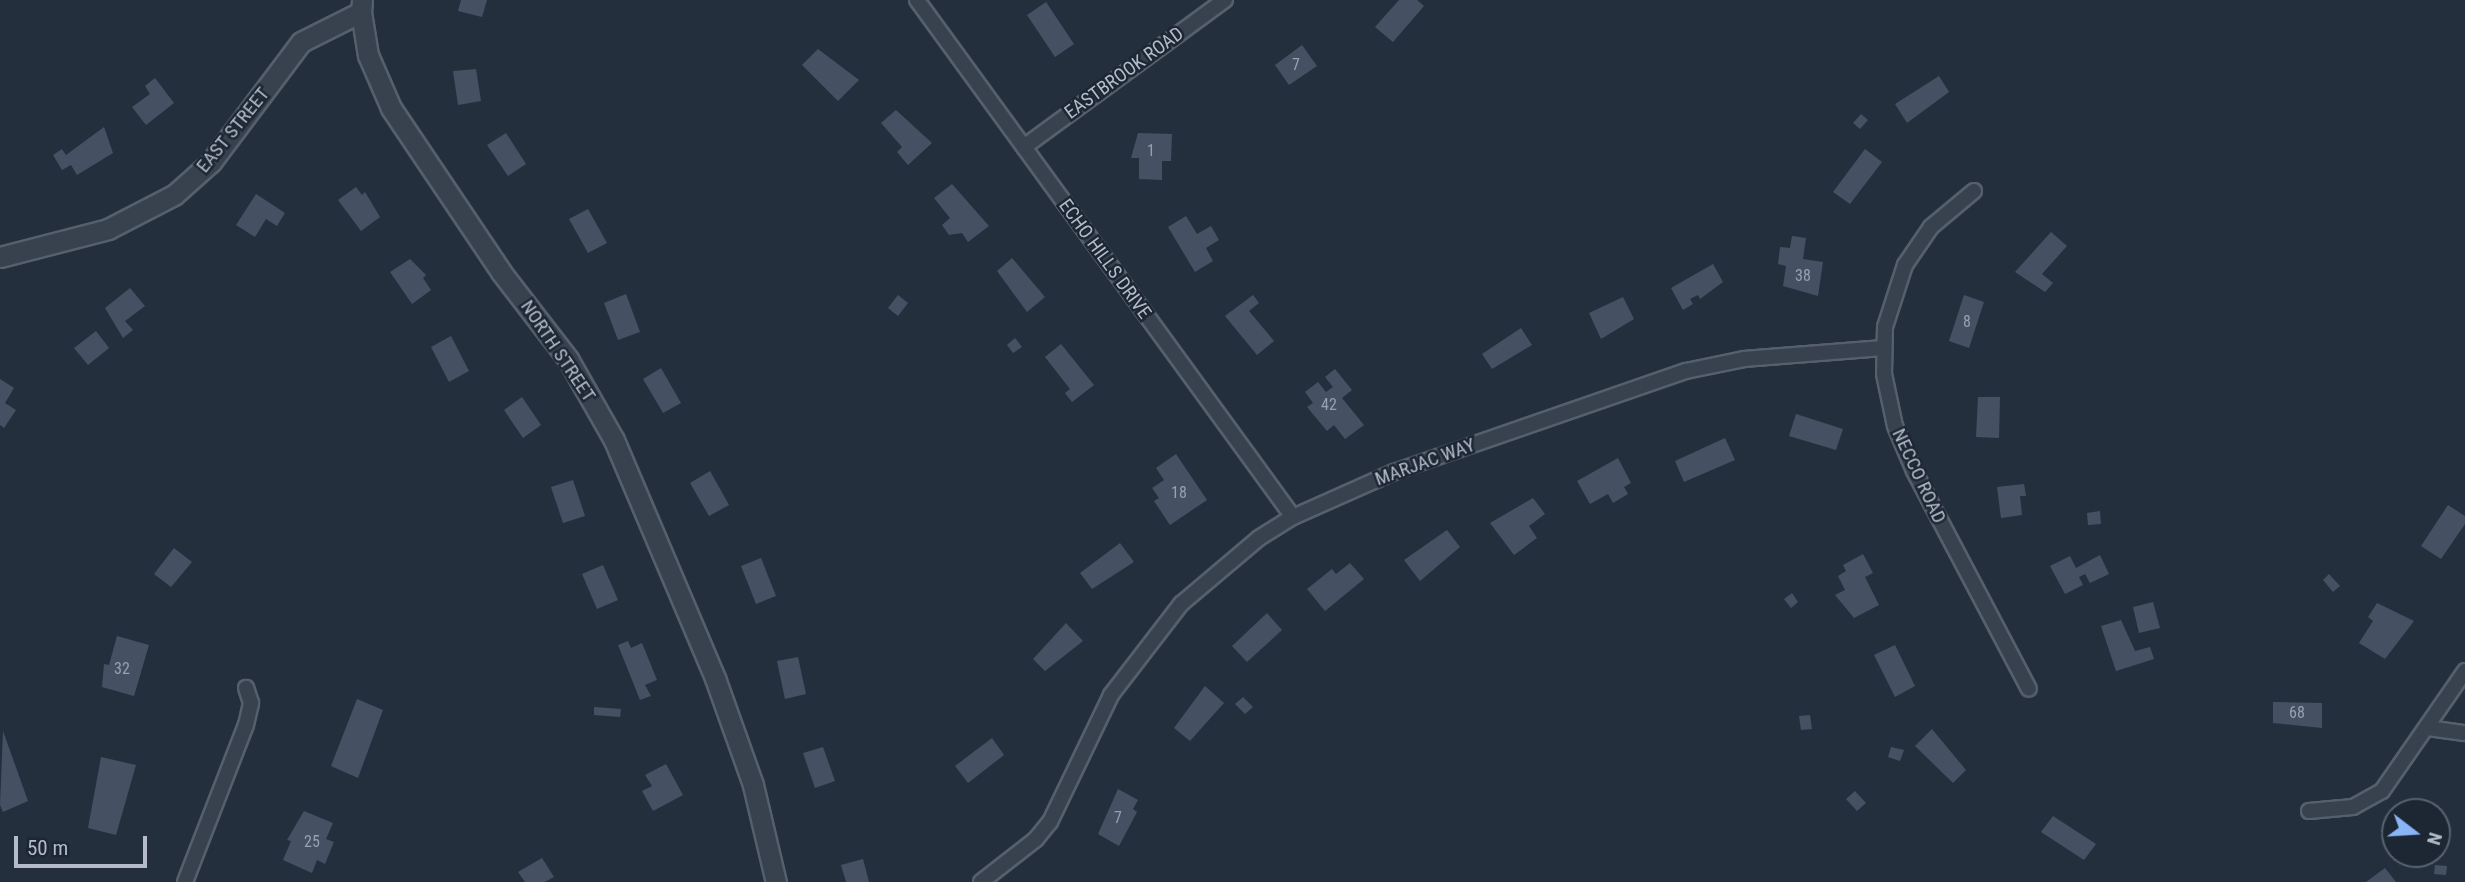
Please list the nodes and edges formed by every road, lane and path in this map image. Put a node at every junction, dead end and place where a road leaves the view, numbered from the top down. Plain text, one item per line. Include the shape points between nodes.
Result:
1 (917, 0) edge
2 (1225, 0) edge
3 (362, 6) edge
4 (1024, 147) junction
5 (1974, 191) dead end
6 (0, 257) edge
7 (1883, 348) junction
8 (1293, 517) junction
9 (2465, 671) edge
10 (246, 688) dead end
11 (2029, 689) dead end
12 (2428, 728) junction
13 (2465, 733) edge
14 (2309, 811) dead end
15 (185, 882) edge
16 (776, 882) edge
17 (981, 882) edge

1 - 4 street, ECHO HILLS DRIVE
2 - 4 street, EASTBROOK ROAD
3 - 6 street, EAST STREET via 302,42 211,162 166,201 108,229
3 - 16 street, NORTH STREET via 368,55 391,108 501,272 568,359 614,440 726,710 753,785
4 - 8 street, ECHO HILLS DRIVE
5 - 7 street, NECCO ROAD via 1946,211 1910,256 1889,308
7 - 8 street, MARJAC WAY via 1744,359 1686,371 1394,472
7 - 11 street, NECCO ROAD via 1888,400 1903,448
8 - 17 street, MARJAC WAY via 1259,538 1181,604 1126,673 1077,761 1050,822 1036,839
9 - 12 street
10 - 15 street via 251,703 246,725
12 - 13 street
12 - 14 street via 2395,777 2368,801 2339,811

